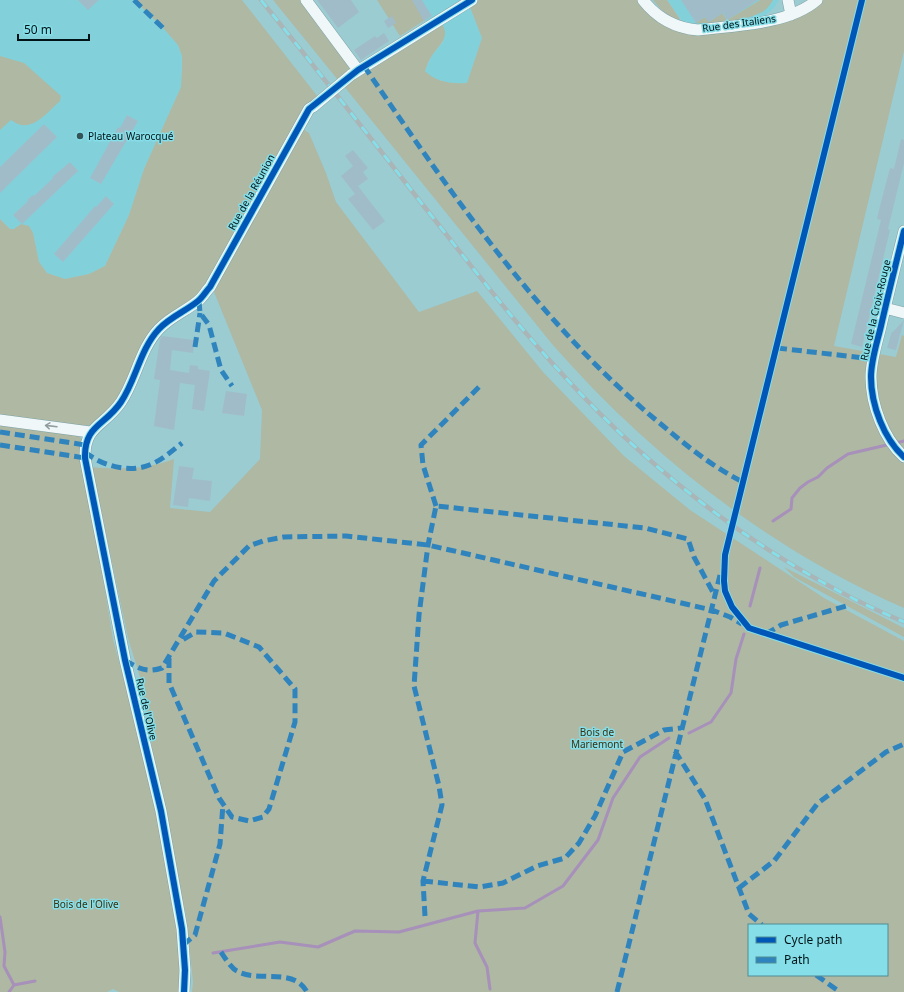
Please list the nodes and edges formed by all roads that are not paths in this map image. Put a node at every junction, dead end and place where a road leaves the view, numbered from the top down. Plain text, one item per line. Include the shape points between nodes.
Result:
1 (306, 0) edge
2 (472, 0) edge
3 (644, 0) edge
4 (788, 0) edge
5 (817, 0) edge
6 (791, 15) junction
7 (354, 72) junction
8 (904, 231) edge
9 (899, 270) edge
10 (885, 308) junction
11 (904, 313) edge
12 (0, 420) edge
13 (90, 432) junction
14 (904, 458) edge
15 (184, 992) edge

1 - 7 street
2 - 7 street, Rue de la Réunion
3 - 6 street, Rue des Italiens via 662,19 688,29 757,23
4 - 6 street
5 - 6 street, Rue des Italiens
7 - 13 street, Rue de la Réunion, bridge via 309,108 210,287 199,301 158,329 149,342 122,401
8 - 9 street, Rue de la Croix-Rouge
9 - 10 street, Rue de la Croix-Rouge
10 - 11 street
10 - 14 street, Rue de la Croix-Rouge via 873,359 873,400 893,444
13 -> 12 street
13 - 15 street, Rue de l'Olive via 85,445 85,458 125,660 161,811 182,929

